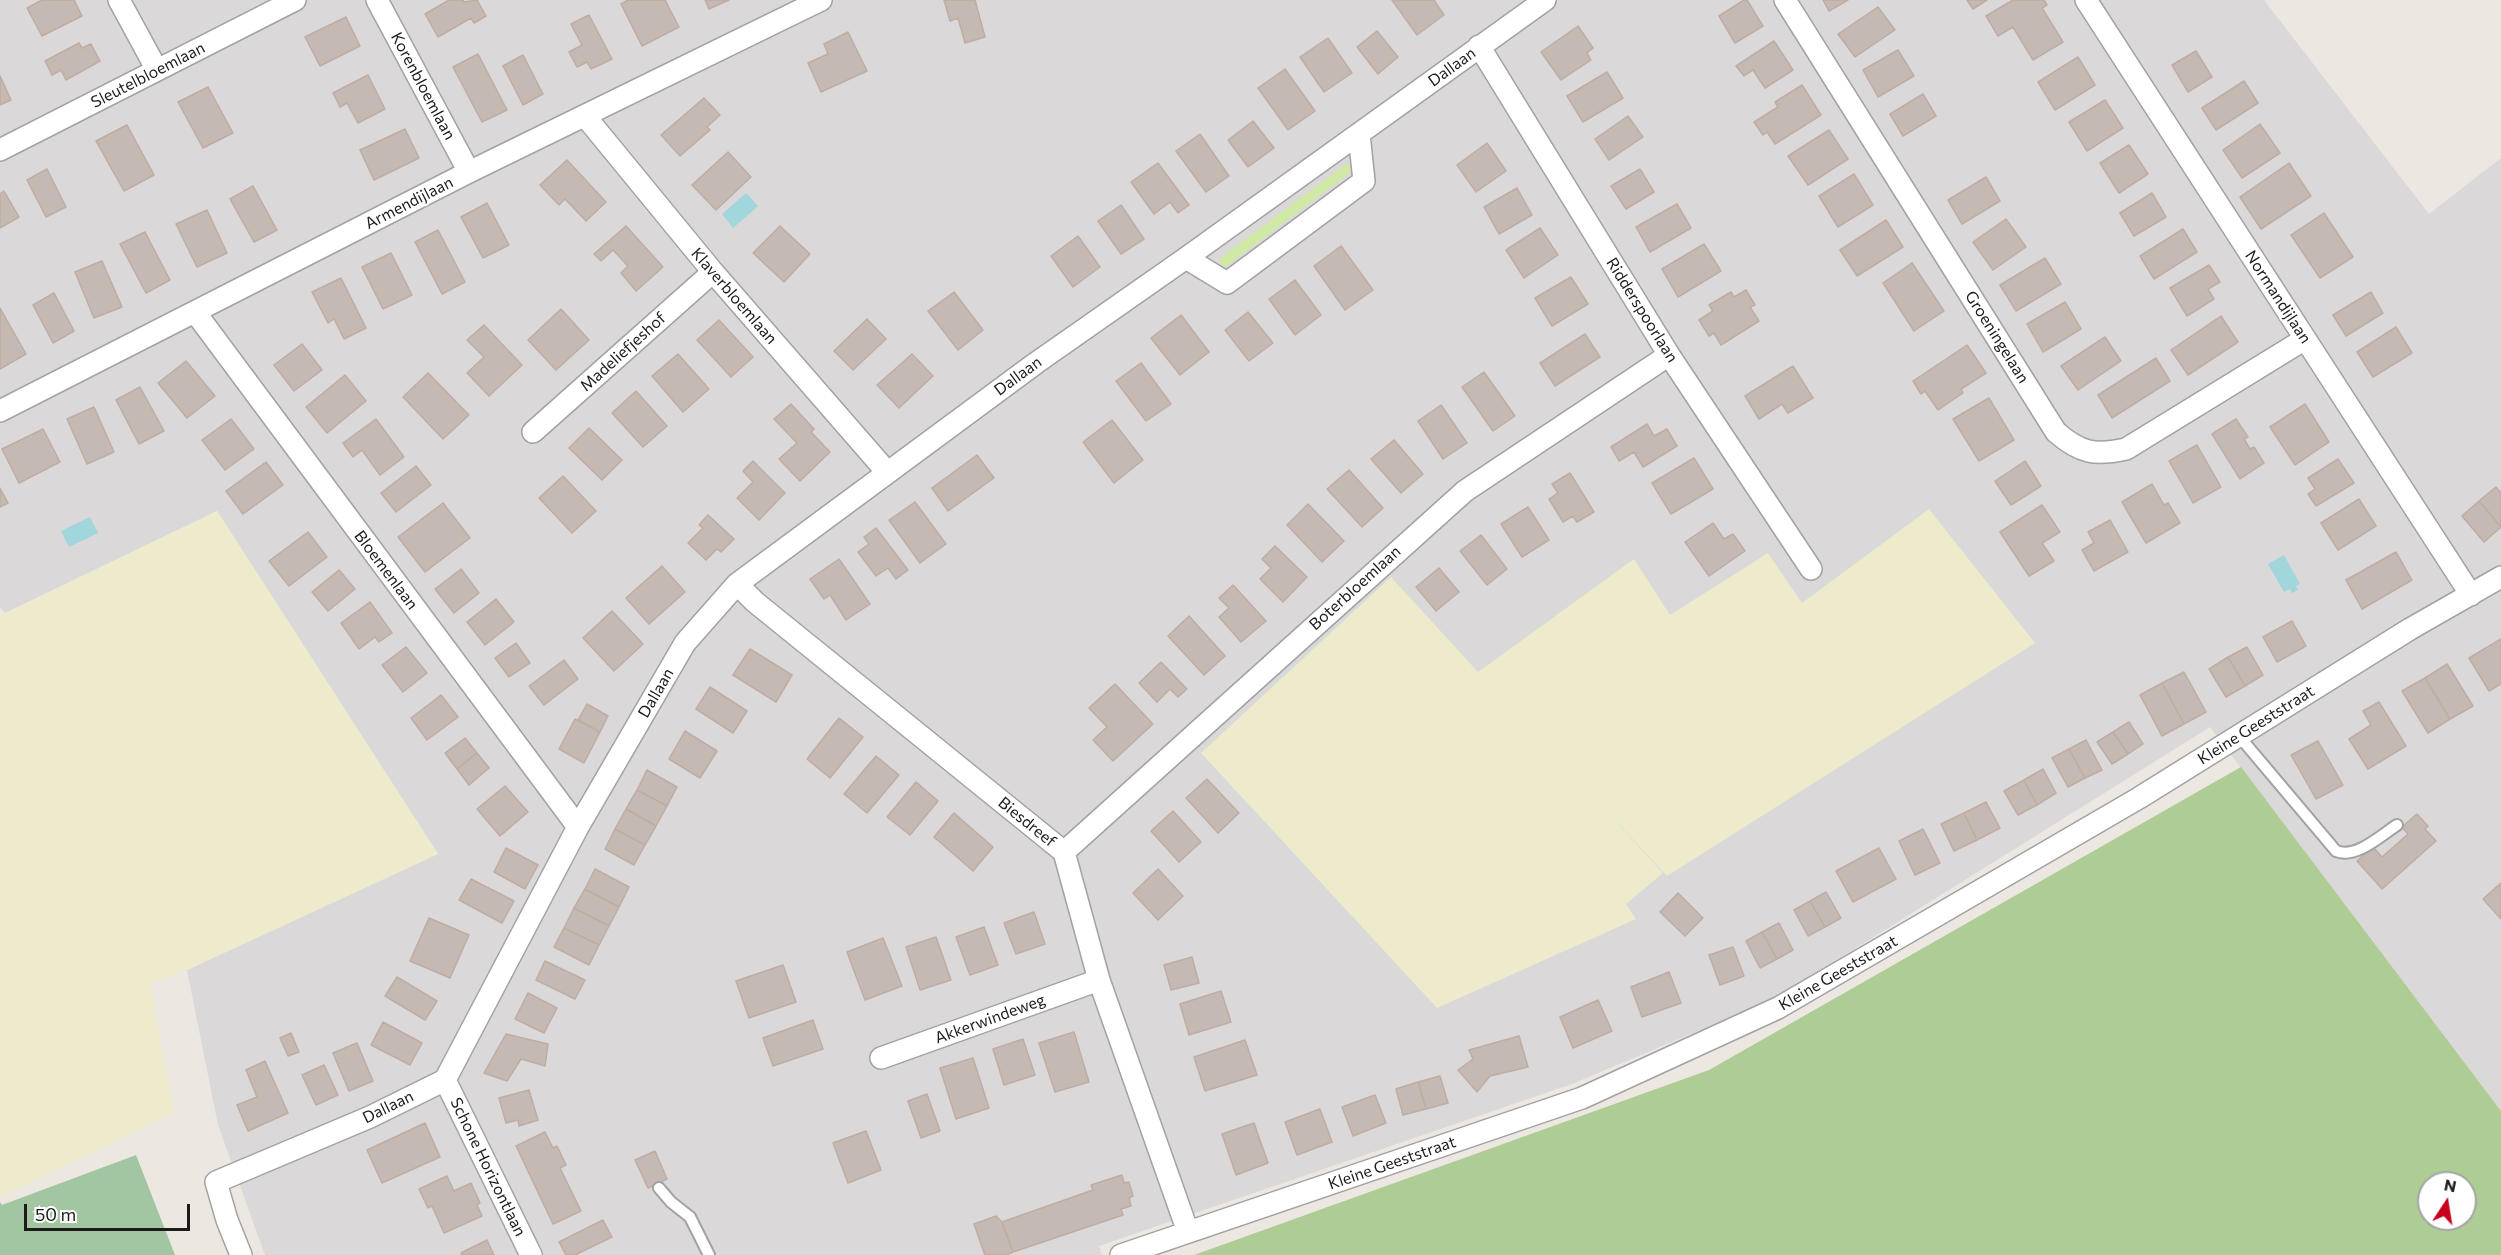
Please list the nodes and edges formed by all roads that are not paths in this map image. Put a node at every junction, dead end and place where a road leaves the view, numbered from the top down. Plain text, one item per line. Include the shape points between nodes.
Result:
1 (119, 0) edge
2 (295, 0) edge
3 (377, 0) edge
4 (821, 0) edge
5 (1545, 0) edge
6 (1785, 0) edge
7 (2086, 0) edge
8 (1479, 46) junction
9 (157, 70) junction
10 (585, 116) junction
11 (1359, 135) junction
12 (0, 150) edge
13 (469, 172) junction
14 (1186, 258) junction
15 (713, 272) junction
16 (195, 312) junction
17 (2305, 339) junction
18 (1669, 355) junction
19 (0, 411) edge
20 (533, 432) dead end
21 (887, 472) junction
22 (1811, 569) dead end
23 (2501, 578) edge
24 (737, 584) junction
25 (2471, 595) junction
26 (2238, 736) junction
27 (2397, 825) dead end
28 (578, 827) junction
29 (1064, 852) junction
30 (1100, 980) junction
31 (880, 1058) dead end
32 (445, 1080) junction
33 (659, 1188) dead end
34 (1188, 1232) junction
35 (240, 1255) edge
36 (531, 1255) edge
37 (709, 1255) edge
38 (1121, 1255) edge

1 - 9 street
2 - 9 street, Sleutelbloemlaan
3 - 13 street, Korenbloemlaan
4 - 10 street, Armendijlaan
5 - 8 street, Dallaan
6 - 17 street, Groeningelaan via 2056,432 2073,447 2108,453 2126,449
7 - 17 street, Normandijlaan
8 - 11 street, Dallaan
8 - 18 street, Ridderspoorlaan
9 - 12 street, Sleutelbloemlaan
10 - 13 street, Armendijlaan
10 - 15 street, Klaverbloemlaan
11 - 14 street, Dallaan
11 - 14 street via 1364,181 1227,284
13 - 16 street, Armendijlaan
14 - 21 street, Dallaan
15 - 20 street, Madeliefjeshof
15 - 21 street, Klaverbloemlaan
16 - 19 street, Armendijlaan
16 - 28 street, Bloemenlaan
17 - 25 street, Normandijlaan
18 - 22 street, Ridderspoorlaan
18 - 29 street, Boterbloemlaan via 1465,490
21 - 24 street, Dallaan
23 - 25 street, Kleine Geeststraat
24 - 28 street, Dallaan via 685,644
24 - 29 street, Biesdreef
25 - 26 street, Kleine Geeststraat
26 - 27 lane via 2336,851 2355,852
26 - 34 street, Kleine Geeststraat via 1778,1008 1582,1098
28 - 32 street, Dallaan
29 - 30 street, Biesdreef
30 - 31 street, Akkerwindeweg
30 - 34 street, Biesdreef
32 - 35 street, Dallaan via 370,1117 216,1182
32 - 36 street, Schone Horizontlaan
33 - 37 lane via 690,1217
34 - 38 street, Kleine Geeststraat

